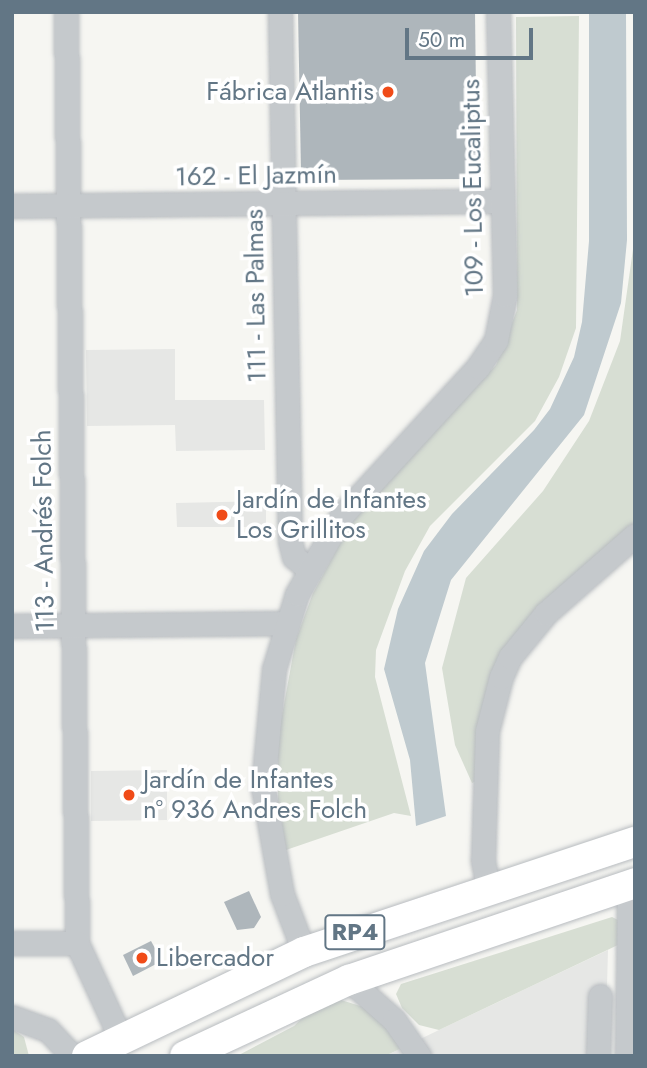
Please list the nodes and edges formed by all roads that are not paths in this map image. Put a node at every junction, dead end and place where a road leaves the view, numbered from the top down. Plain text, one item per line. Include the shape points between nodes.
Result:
1 (66, 12) edge
2 (280, 12) edge
3 (498, 12) edge
4 (501, 201) junction
5 (282, 204) junction
6 (12, 206) edge
7 (68, 206) junction
8 (635, 535) edge
9 (310, 570) junction
10 (285, 623) junction
11 (73, 625) junction
12 (12, 626) edge
13 (635, 842) edge
14 (632, 884) edge
15 (489, 892) junction
16 (12, 943) edge
17 (77, 943) junction
18 (304, 952) junction
19 (349, 980) junction
20 (600, 996) dead end
21 (632, 996) edge
22 (12, 1017) edge
23 (121, 1039) junction
24 (72, 1056) edge
25 (87, 1056) edge
26 (185, 1056) edge
27 (419, 1056) edge
28 (598, 1056) edge
29 (627, 1056) edge

1 - 7 street, 113 - Andrés Folch
2 - 5 street, 111 - Las Palmas
3 - 4 street, 109 - Los Eucaliptus
4 - 5 street, 162 - El Jazmín
4 - 9 street, 109 - Los Eucaliptus via 505,295 496,340 478,368 365,486
5 - 7 street, 162 - El Jazmín
5 - 9 street, 111 - Las Palmas via 290,541 294,557
6 - 7 street, 162 - El Jazmín
7 - 11 street, 113 - Andrés Folch
8 - 15 street via 546,613 510,657 501,677 487,731 484,860
9 - 10 street, 109 - Los Eucaliptus
10 - 11 street
10 - 18 street, 109 - Los Eucaliptus via 268,710 263,787 282,894
11 - 12 street
11 - 17 street, 113 - Andrés Folch
13 - 15 main road, RP4
14 - 19 main road, RP4
14 - 21 street
15 - 18 main road, RP4
16 - 17 street
17 - 23 street, 113 - Andrés Folch
18 - 23 main road, RP4
19 - 26 main road, RP4
19 - 27 street via 394,1020
20 - 28 street
21 - 29 street
22 - 24 street via 48,1030
23 - 25 main road, RP4

